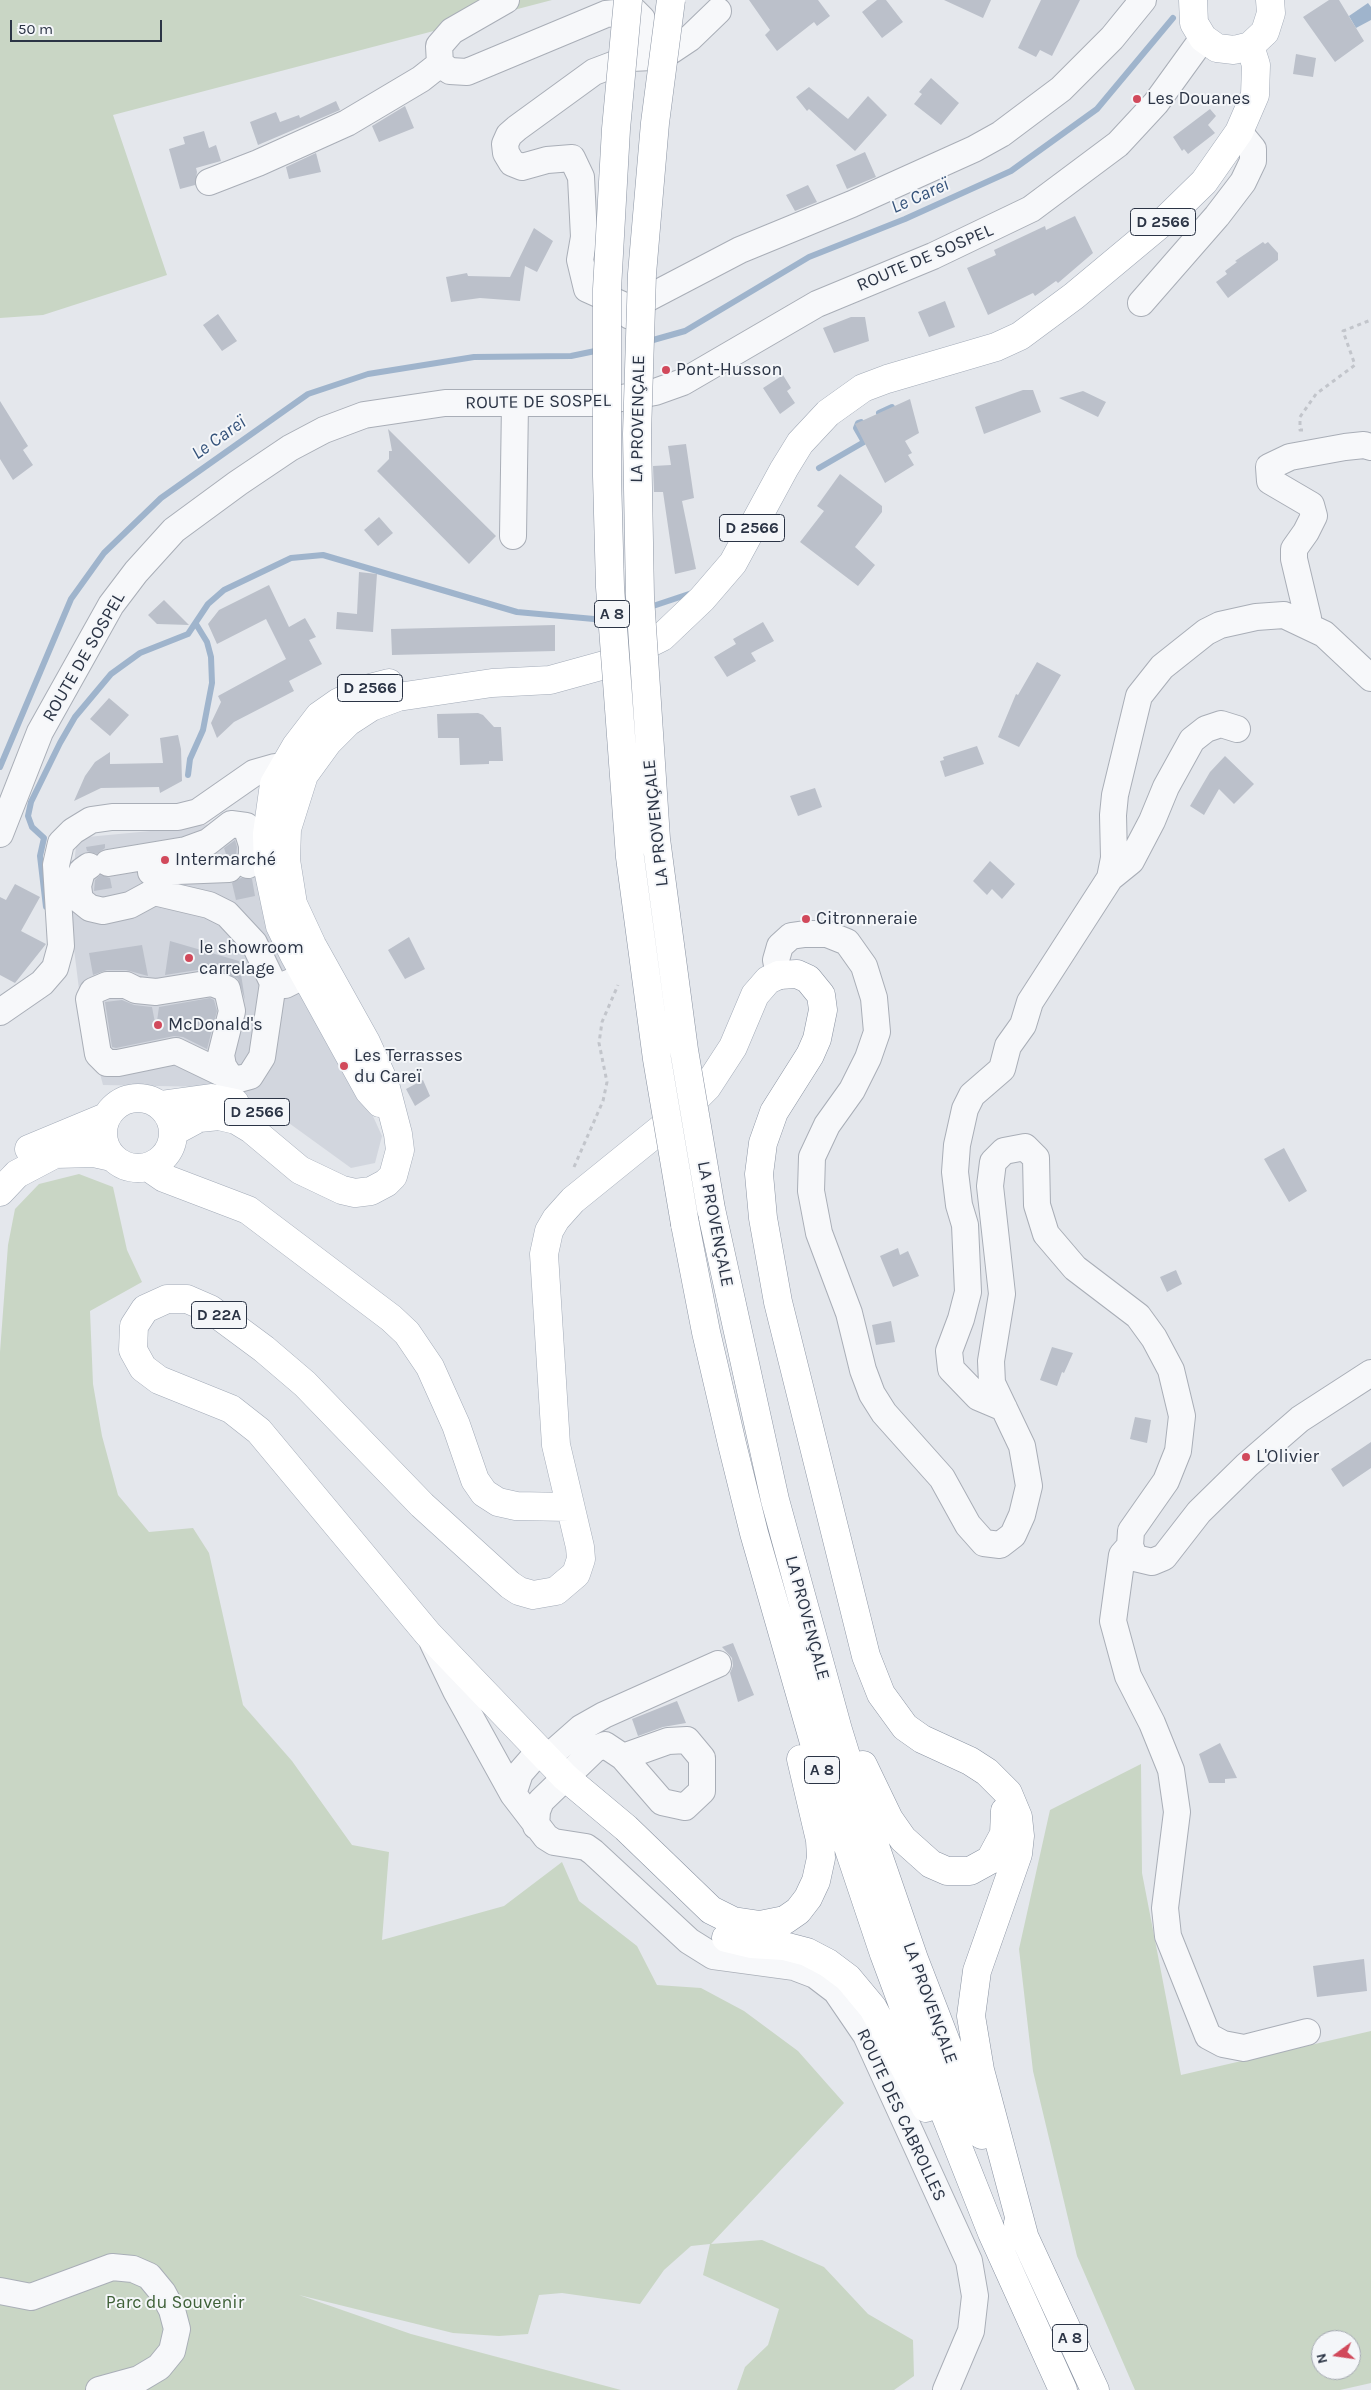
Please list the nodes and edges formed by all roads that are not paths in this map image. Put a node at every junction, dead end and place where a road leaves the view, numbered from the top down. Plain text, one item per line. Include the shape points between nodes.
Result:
1 (506, 0) edge
2 (628, 0) edge
3 (671, 0) edge
4 (1143, 0) edge
5 (1193, 0) edge
6 (1270, 0) edge
7 (718, 11) dead end
8 (1203, 38) junction
9 (1250, 46) junction
10 (631, 58) junction
11 (440, 64) junction
12 (1239, 132) junction
13 (209, 182) dead end
14 (1141, 303) dead end
15 (631, 307) junction
16 (624, 400) junction
17 (515, 404) junction
18 (1371, 447) edge
19 (513, 536) dead end
20 (1307, 626) junction
21 (1371, 678) edge
22 (1237, 729) dead end
23 (294, 772) junction
24 (142, 818) junction
25 (0, 834) edge
26 (1110, 878) junction
27 (153, 882) junction
28 (305, 975) junction
29 (780, 975) junction
30 (272, 983) junction
31 (0, 1012) edge
32 (366, 1042) junction
33 (230, 1077) junction
34 (160, 1105) junction
35 (106, 1118) junction
36 (394, 1118) junction
37 (172, 1140) junction
38 (112, 1157) junction
39 (0, 1166) edge
40 (148, 1167) junction
41 (328, 1182) junction
42 (187, 1186) junction
43 (0, 1192) edge
44 (1371, 1373) edge
45 (1004, 1408) junction
46 (569, 1507) junction
47 (754, 1533) junction
48 (1130, 1546) junction
49 (428, 1634) junction
50 (718, 1664) dead end
51 (820, 1668) junction
52 (623, 1757) dead end
53 (551, 1762) junction
54 (994, 1778) junction
55 (512, 1794) junction
56 (536, 1826) junction
57 (1307, 2032) dead end
58 (992, 2233) junction
59 (1025, 2239) junction
60 (0, 2291) edge
61 (99, 2390) edge
62 (946, 2390) edge
63 (1063, 2390) edge
64 (1095, 2390) edge

1 - 11 street via 452,31 439,46
2 - 47 main road, LA PROVENÇALE / A 8, bridge via 616,129 607,289 607,457 610,587 631,867 657,1059 685,1224 706,1332
3 - 51 main road, LA PROVENÇALE / A 8, bridge via 655,123 642,274 637,434 640,597 656,839 684,1050 711,1209 775,1500
4 - 15 street via 1112,38 1061,89 1001,134 852,204 740,250
5 - 8 main road via 1194,23
6 - 9 main road via 1269,23 1265,32
7 - 10 street via 672,50 652,57
8 - 9 main road via 1225,50
8 - 16 street, ROUTE DE SOSPEL via 1156,103 1118,144 1030,209 933,256 817,304 683,382
9 - 12 main road, D 2566 via 1256,65 1255,95
10 - 11 street via 643,45 646,32 642,19 634,11 606,14 467,72 450,71
10 - 15 street via 594,72 517,128 505,144 512,163 522,167 572,158 581,177 584,230 580,260 587,289
11 - 13 street via 348,123 258,164
12 - 14 street via 1253,149 1253,161 1243,182
12 - 23 main road, D 2566 via 1204,182 1177,208 1020,336 996,347 863,388 828,413 792,456 733,563 702,599 662,637 608,664 550,680 492,683 398,697 371,707 348,722
15 - 16 street
16 - 17 street, ROUTE DE SOSPEL
17 - 19 street
17 - 25 street, ROUTE DE SOSPEL via 445,403 364,415 332,427 276,458 174,530 136,572 97,629 40,732
18 - 20 street via 1345,447 1290,457 1269,467 1270,480 1311,505 1314,516 1294,549
20 - 21 street via 1324,634
20 - 26 street via 1284,615 1220,625 1206,632 1162,667 1139,696 1115,795 1114,858
22 - 26 street via 1221,724 1192,740 1131,860
23 - 24 street via 275,767 254,773 198,812 178,817
23 - 28 main road, D 2566 via 274,784 267,834 268,869 280,926
23 - 32 main road, D 2566 via 286,860 293,904
24 - 27 street
24 - 31 street via 91,820 73,830 61,843 56,865 61,946 54,968 42,983
26 - 45 street via 1030,1002 1023,1025 1008,1046 1002,1069 972,1095 965,1109 957,1145 955,1172 965,1225 968,1292 949,1351 951,1369 978,1397
27 - 27 street via 98,864 82,871 78,886 80,900 90,908 103,911 130,905
27 - 27 street via 186,850 208,842 230,824 246,826 252,856 239,867
27 - 30 street via 227,914 254,943
28 - 30 street via 285,985
28 - 32 street via 314,975 351,1036
28 - 36 main road, D 2566 via 369,1091
29 - 45 street via 776,960 780,946 792,936 805,934 827,934 847,942 864,966 874,998 877,1032 852,1090 827,1125 812,1157 811,1191 818,1233 849,1313 872,1394 942,1478 968,1525 984,1543 1000,1544 1013,1535 1029,1486 1022,1446
29 - 46 main road via 768,980 756,995 733,1047 707,1087 683,1111 573,1200 549,1231 544,1254 556,1445
29 - 54 main road via 797,974 808,979 821,995 823,1010 810,1055 774,1112 763,1143 759,1174 762,1218 778,1302 866,1656 884,1700 905,1727 922,1739 970,1761
30 - 33 street via 262,1057 250,1076 239,1080
32 - 36 main road, D 2566 via 385,1084
33 - 33 street via 222,1066 221,1055 232,1011 227,989 212,983 156,992 136,990 126,985 107,985 93,991 90,1003 98,1054 107,1063 176,1050
34 - 35 main road via 136,1097 113,1107
34 - 37 main road via 172,1122
34 - 41 main road, D 2566 via 211,1098 242,1105 284,1132 309,1155
35 - 38 main road via 103,1138
35 - 39 main road via 47,1140
36 - 41 main road, D 2566 via 400,1150 393,1176 386,1183 371,1191 355,1193
37 - 40 main road via 165,1155
37 - 41 main road, D 2566 via 199,1118 219,1116 236,1120 300,1170
37 - 42 main road
38 - 40 main road via 123,1165
38 - 43 main road via 94,1152 55,1154 17,1174
40 - 42 main road via 164,1178
42 - 46 main road via 248,1210 391,1318 407,1334 443,1392 475,1480 484,1493 498,1502 516,1506
44 - 48 street via 1300,1419 1247,1465 1199,1512 1164,1557 1152,1562 1135,1558
45 - 48 street via 992,1382 991,1361 1002,1294 990,1186 993,1162 1004,1151 1024,1147 1036,1158 1036,1205 1046,1234 1075,1268 1138,1316 1171,1370 1182,1416 1178,1451 1166,1481 1131,1531
46 - 49 main road, D 22A via 580,1547 581,1559 576,1574 564,1587 548,1594 533,1596 520,1591 441,1523 305,1384 229,1321 187,1299 167,1299 144,1310 132,1335 133,1350 143,1368 159,1380 231,1409 259,1430
47 - 53 main road via 775,1647 820,1840 816,1881 803,1906 791,1916 769,1924 752,1926 723,1917 697,1898 626,1828
47 - 58 main road, LA PROVENÇALE / A 8 via 819,1760 853,1862 920,2051
48 - 57 street via 1122,1556 1113,1621 1128,1676 1171,1770 1177,1812 1165,1908 1168,1936 1208,2036 1222,2044 1244,2048
49 - 53 main road
49 - 55 street, ROUTE DES CABROLLES / D 22A
50 - 53 street via 581,1728
51 - 54 main road via 889,1819 903,1839 931,1864 947,1871 970,1871 984,1866 996,1853 1006,1822
51 - 59 main road, LA PROVENÇALE / A 8 via 864,1814 914,1959 952,2063
52 - 53 street via 605,1745
53 - 55 street via 520,1773
53 - 56 street
53 - 58 main road via 658,1885 710,1931 738,1941 806,1952 828,1963 857,1986 882,2023
54 - 59 main road via 1002,1784 1014,1805 1020,1843 976,1971 972,2016 980,2070
55 - 56 street, ROUTE DES CABROLLES / D 22A
56 - 62 street, ROUTE DES CABROLLES / D 22A via 554,1842 593,1852 689,1942 713,1956 794,1967 815,1975 836,1991 866,2035 969,2261 975,2296 971,2331
58 - 63 main road, LA PROVENÇALE / A 8
59 - 64 main road, LA PROVENÇALE / A 8
60 - 61 street via 31,2297 112,2267 133,2269 149,2276 172,2310 177,2329 172,2351 159,2367 139,2379

